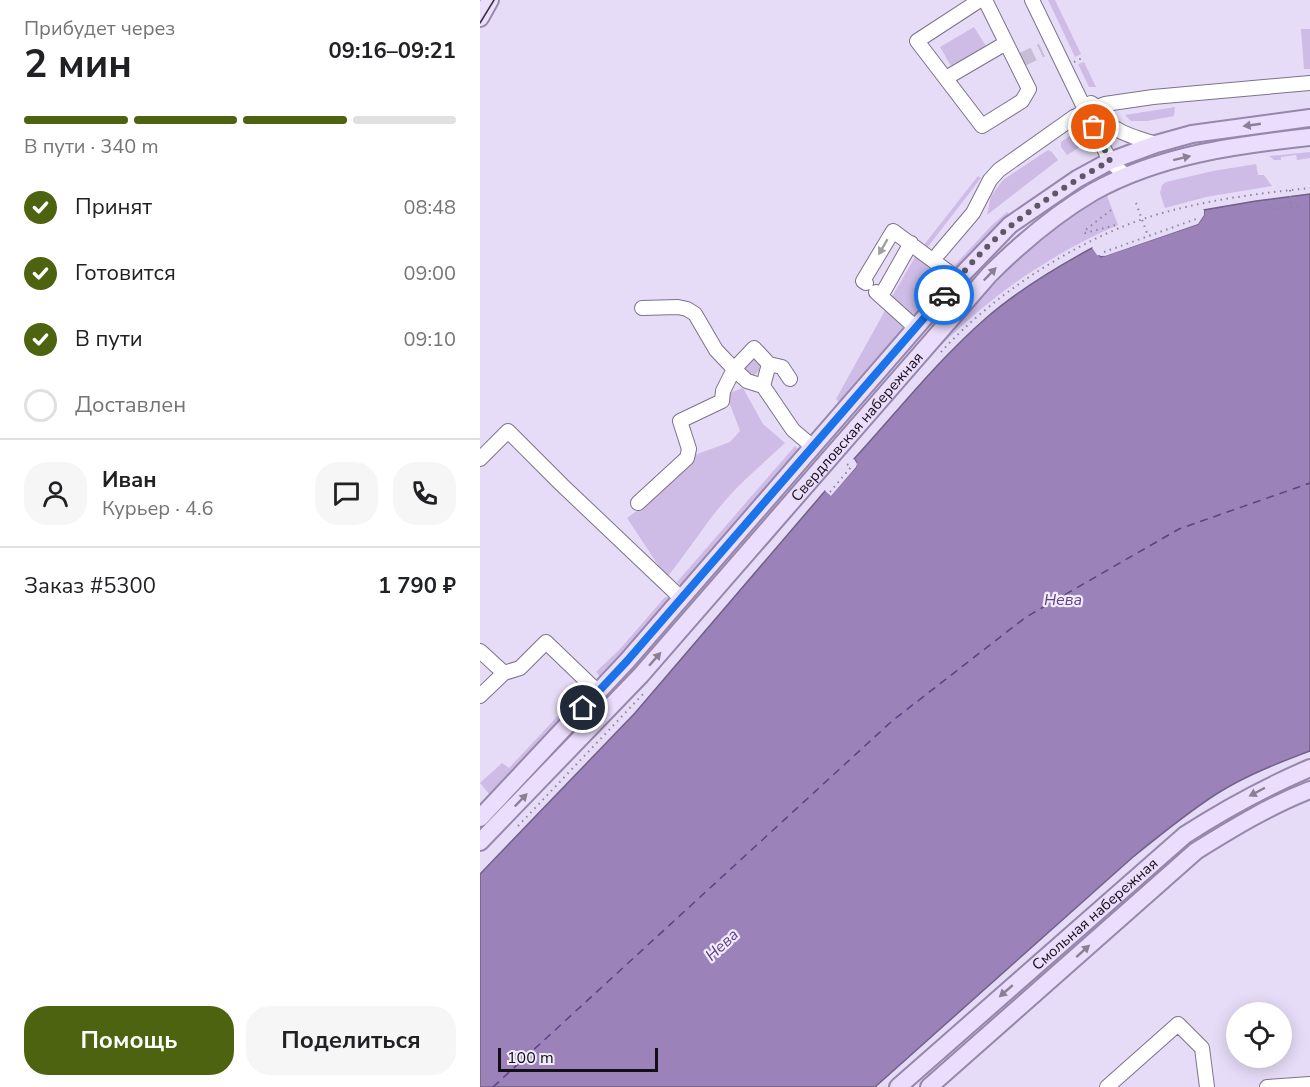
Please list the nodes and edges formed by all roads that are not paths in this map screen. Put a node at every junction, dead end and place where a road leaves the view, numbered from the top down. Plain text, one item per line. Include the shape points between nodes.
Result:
1 (490, 0) edge
2 (980, 0) edge
3 (985, 0) edge
4 (1032, 0) edge
5 (480, 18) edge
6 (1006, 43) junction
7 (946, 78) junction
8 (1310, 83) edge
9 (1092, 109) junction
10 (1310, 117) edge
11 (1310, 136) edge
12 (1156, 144) junction
13 (1110, 161) junction
14 (1126, 176) junction
15 (911, 243) junction
16 (939, 253) dead end
17 (958, 279) junction
18 (874, 290) junction
19 (642, 308) dead end
20 (916, 328) junction
21 (769, 364) junction
22 (734, 369) junction
23 (790, 379) dead end
24 (763, 386) junction
25 (813, 447) junction
26 (480, 459) edge
27 (638, 503) dead end
28 (681, 598) junction
29 (480, 651) edge
30 (504, 673) junction
31 (598, 692) junction
32 (480, 696) edge
33 (1310, 768) edge
34 (1310, 790) edge
35 (480, 818) edge
36 (480, 842) edge
37 (1310, 1084) edge
38 (898, 1087) edge
39 (929, 1087) edge
40 (1107, 1087) edge
41 (1207, 1087) edge
42 (1267, 1087) edge

1 - 5 main road
2 - 7 street via 917,41
3 - 6 street
4 - 9 street via 1048,47 1079,96
6 - 7 street
6 - 7 street via 1029,88 1022,101 982,126
8 - 9 street via 1153,97
9 - 12 street via 1113,128
9 - 13 street
9 - 16 street via 999,170 973,213
10 -> 12 main road, Свердловская набережная via 1192,134
14 -> 11 main road, Свердловская набережная via 1202,153
12 - 13 main road, Свердловская набережная
13 - 14 street
13 - 17 main road, Свердловская набережная via 1010,225
36 -> 14 main road, Свердловская набережная via 641,675 989,275 1023,241 1056,216
15 - 17 street
15 - 18 street
15 -> 18 street via 893,231 863,281
17 - 20 main road, Свердловская набережная
18 - 20 street
19 - 22 street via 678,307 695,314 716,350
20 - 25 main road, Свердловская набережная
21 - 22 street via 754,348
21 - 23 street via 782,367
21 - 24 street
22 - 24 street via 747,381
22 - 27 street via 722,401 680,421 689,449 687,458
24 - 25 street via 793,430
25 - 28 main road, Свердловская набережная
26 - 28 street via 508,431
28 - 31 main road, Свердловская набережная
29 - 30 street
30 - 31 street via 520,668 546,642
30 - 32 street
31 - 35 main road, Свердловская набережная
33 -> 38 main road, Смольная набережная via 1227,808 1185,835
39 -> 34 main road, Смольная набережная via 1196,851 1239,824
37 - 42 street
40 - 41 street via 1178,1024 1202,1048

